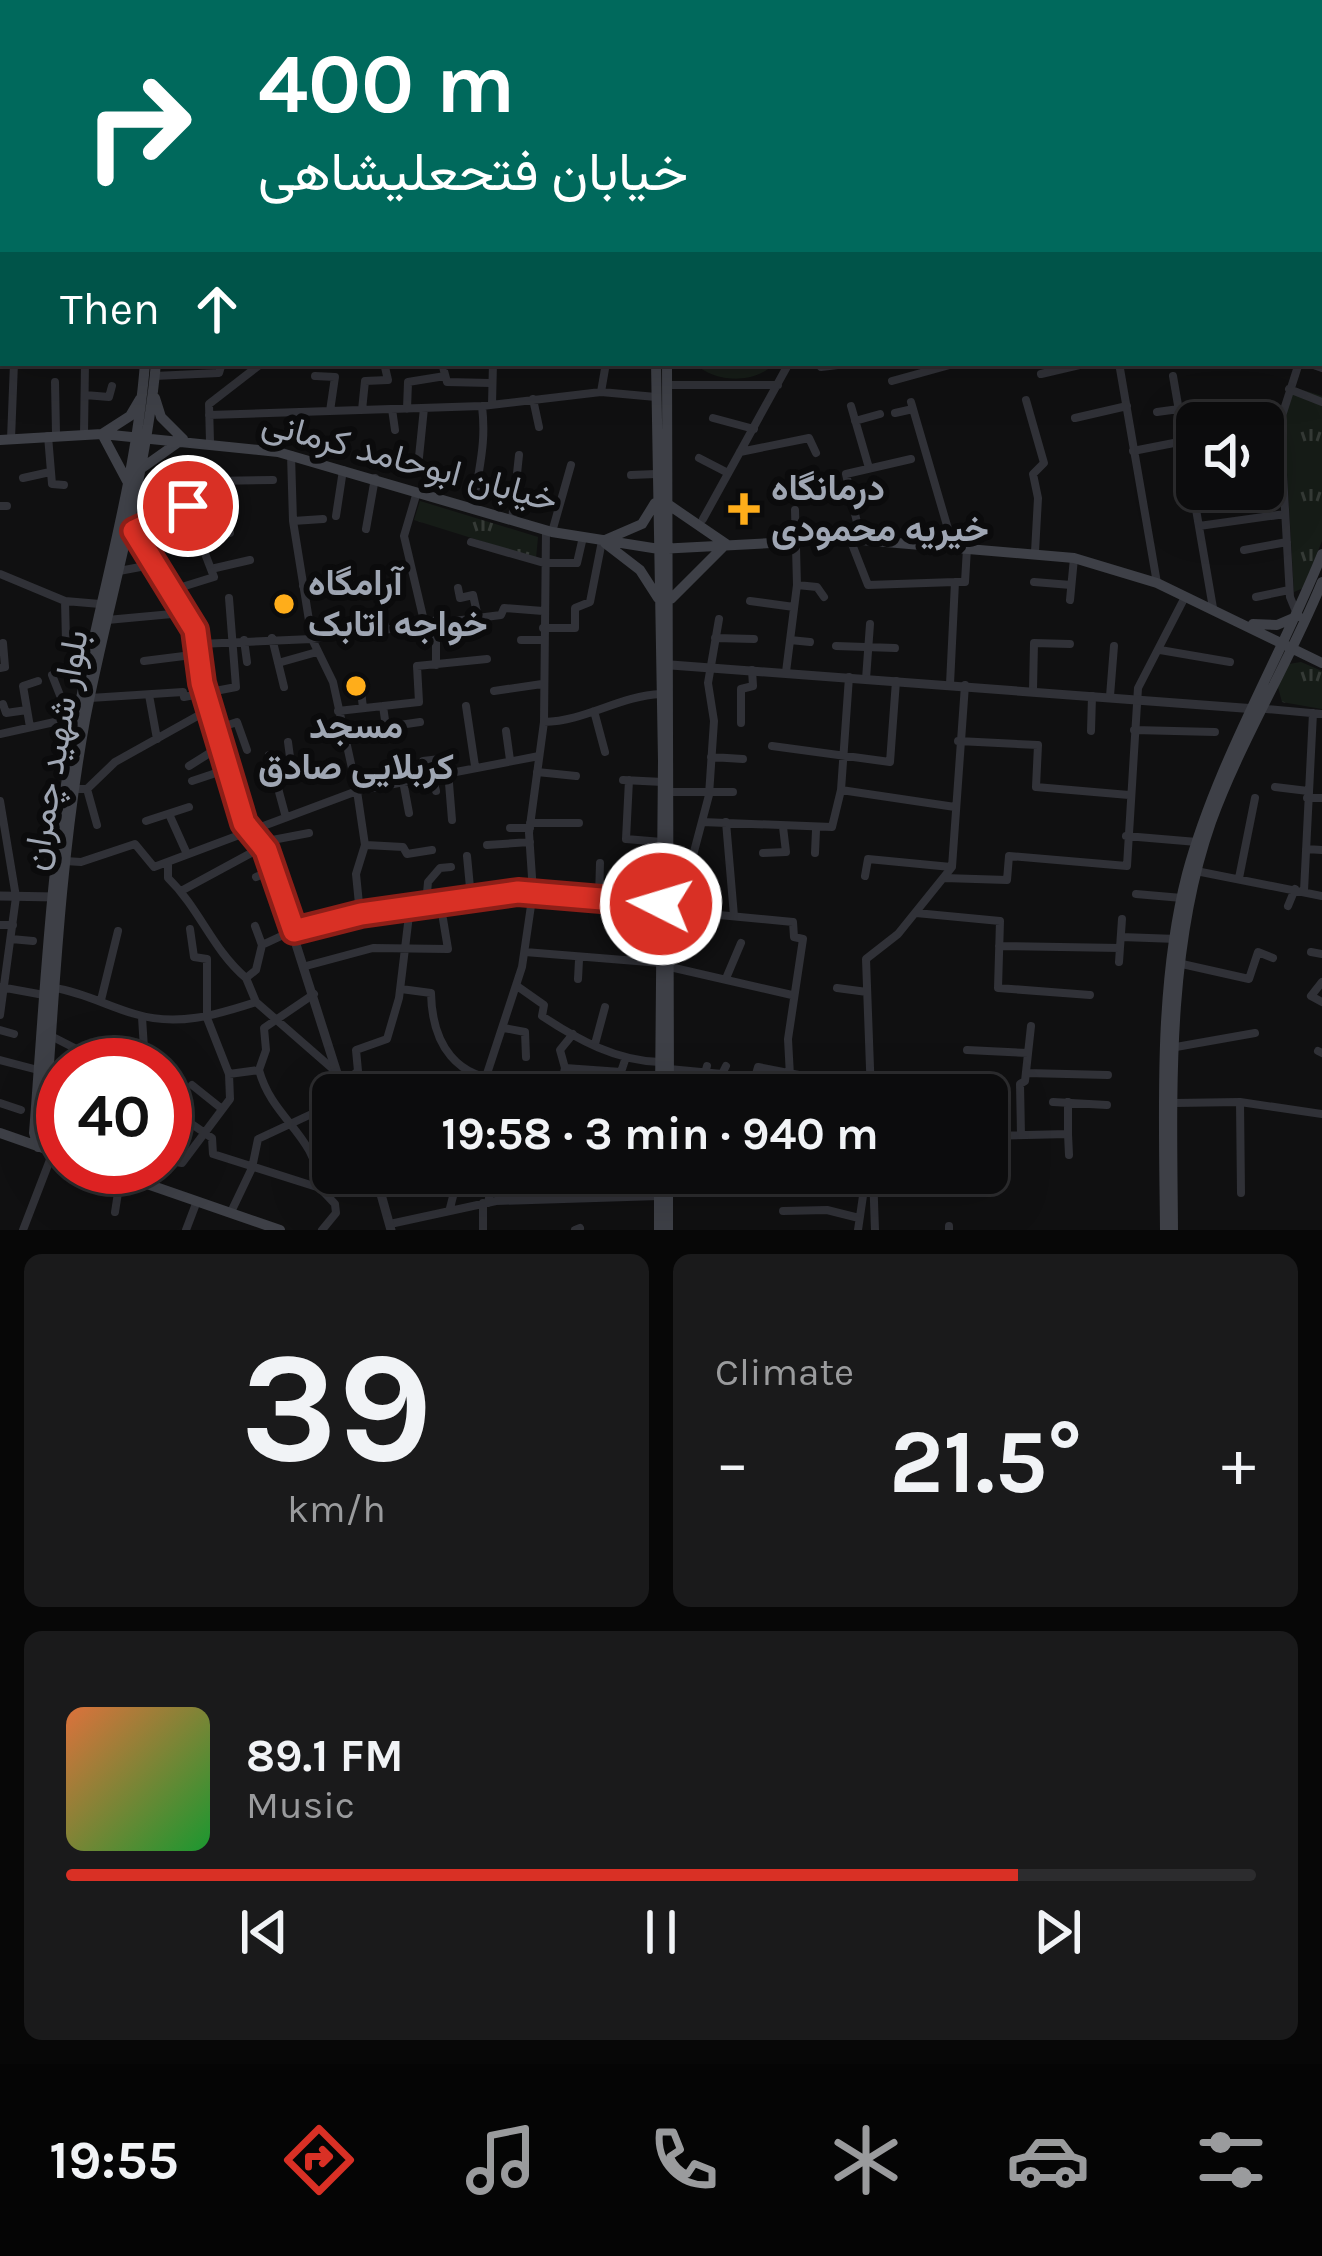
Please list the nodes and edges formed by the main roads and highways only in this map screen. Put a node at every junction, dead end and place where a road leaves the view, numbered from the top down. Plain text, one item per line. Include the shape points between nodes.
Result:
1 (656, 366) edge
2 (667, 366) edge
3 (152, 380) edge
4 (102, 434) junction
5 (143, 437) junction
6 (6, 439) edge
7 (183, 439) junction
8 (139, 472) junction
9 (128, 486) junction
10 (662, 501) junction
11 (602, 542) junction
12 (726, 544) junction
13 (664, 549) junction
14 (1322, 554) edge
15 (1322, 582) edge
16 (666, 602) junction
17 (1302, 618) junction
18 (1242, 622) junction
19 (1290, 646) junction
20 (1322, 663) edge
21 (77, 718) junction
22 (667, 787) junction
23 (1217, 798) junction
24 (57, 897) junction
25 (670, 909) junction
26 (49, 992) junction
27 (45, 1038) edge
28 (50, 1038) edge
29 (664, 1074) edge
30 (0, 1133) edge
31 (36, 1146) edge
32 (179, 1194) edge
33 (660, 1194) edge
34 (664, 1194) edge
35 (280, 1230) edge
36 (663, 1230) edge
37 (1169, 1230) edge

1 - 10 main road
2 - 10 main road
3 - 4 main road via 130,416
3 - 5 main road
3 - 7 main road via 161,417
4 - 5 main road, خیابان ابوحامد کرمانی
4 - 6 main road, خیابان ابوحامد کرمانی
4 - 9 main road
5 - 7 main road, خیابان ابوحامد کرمانی
5 - 8 main road, بلوار شهید چمران
5 - 9 main road, بلوار شهید چمران
7 - 8 main road
7 - 11 main road, خیابان ابوحامد کرمانی via 285,453
8 - 21 main road, بلوار شهید چمران via 91,698
9 - 21 main road, بلوار شهید چمران
10 - 11 main road via 642,524
10 - 12 main road
10 - 13 main road
11 - 13 main road, خیابان ابوحامد کرمانی
11 - 16 main road
12 - 13 main road, خیابان ابوحامد کرمانی
12 - 16 main road
12 - 18 main road, خیابان ابوحامد کرمانی via 855,539 1035,552 1156,583
13 - 16 main road
14 - 17 main road
15 - 17 main road
16 - 22 main road
16 - 22 main road
17 - 18 main road via 1277,626
17 - 19 main road
18 - 19 main road, خیابان ابوحامد کرمانی
19 - 20 main road, خیابان ابوحامد کرمانی
19 - 23 main road
21 - 24 main road, بلوار شهید چمران
21 - 24 main road, بلوار شهید چمران via 81,789
22 - 25 main road
22 - 25 main road via 662,842
23 - 37 main road via 1182,964
23 - 37 main road via 1197,842 1177,939 1168,1047
24 - 26 main road, بلوار شهید چمران
25 - 29 main road
26 - 27 main road, بلوار شهید چمران
26 - 28 main road, بلوار شهید چمران
30 - 31 main road
32 - 35 main road
33 - 36 main road
34 - 36 main road

